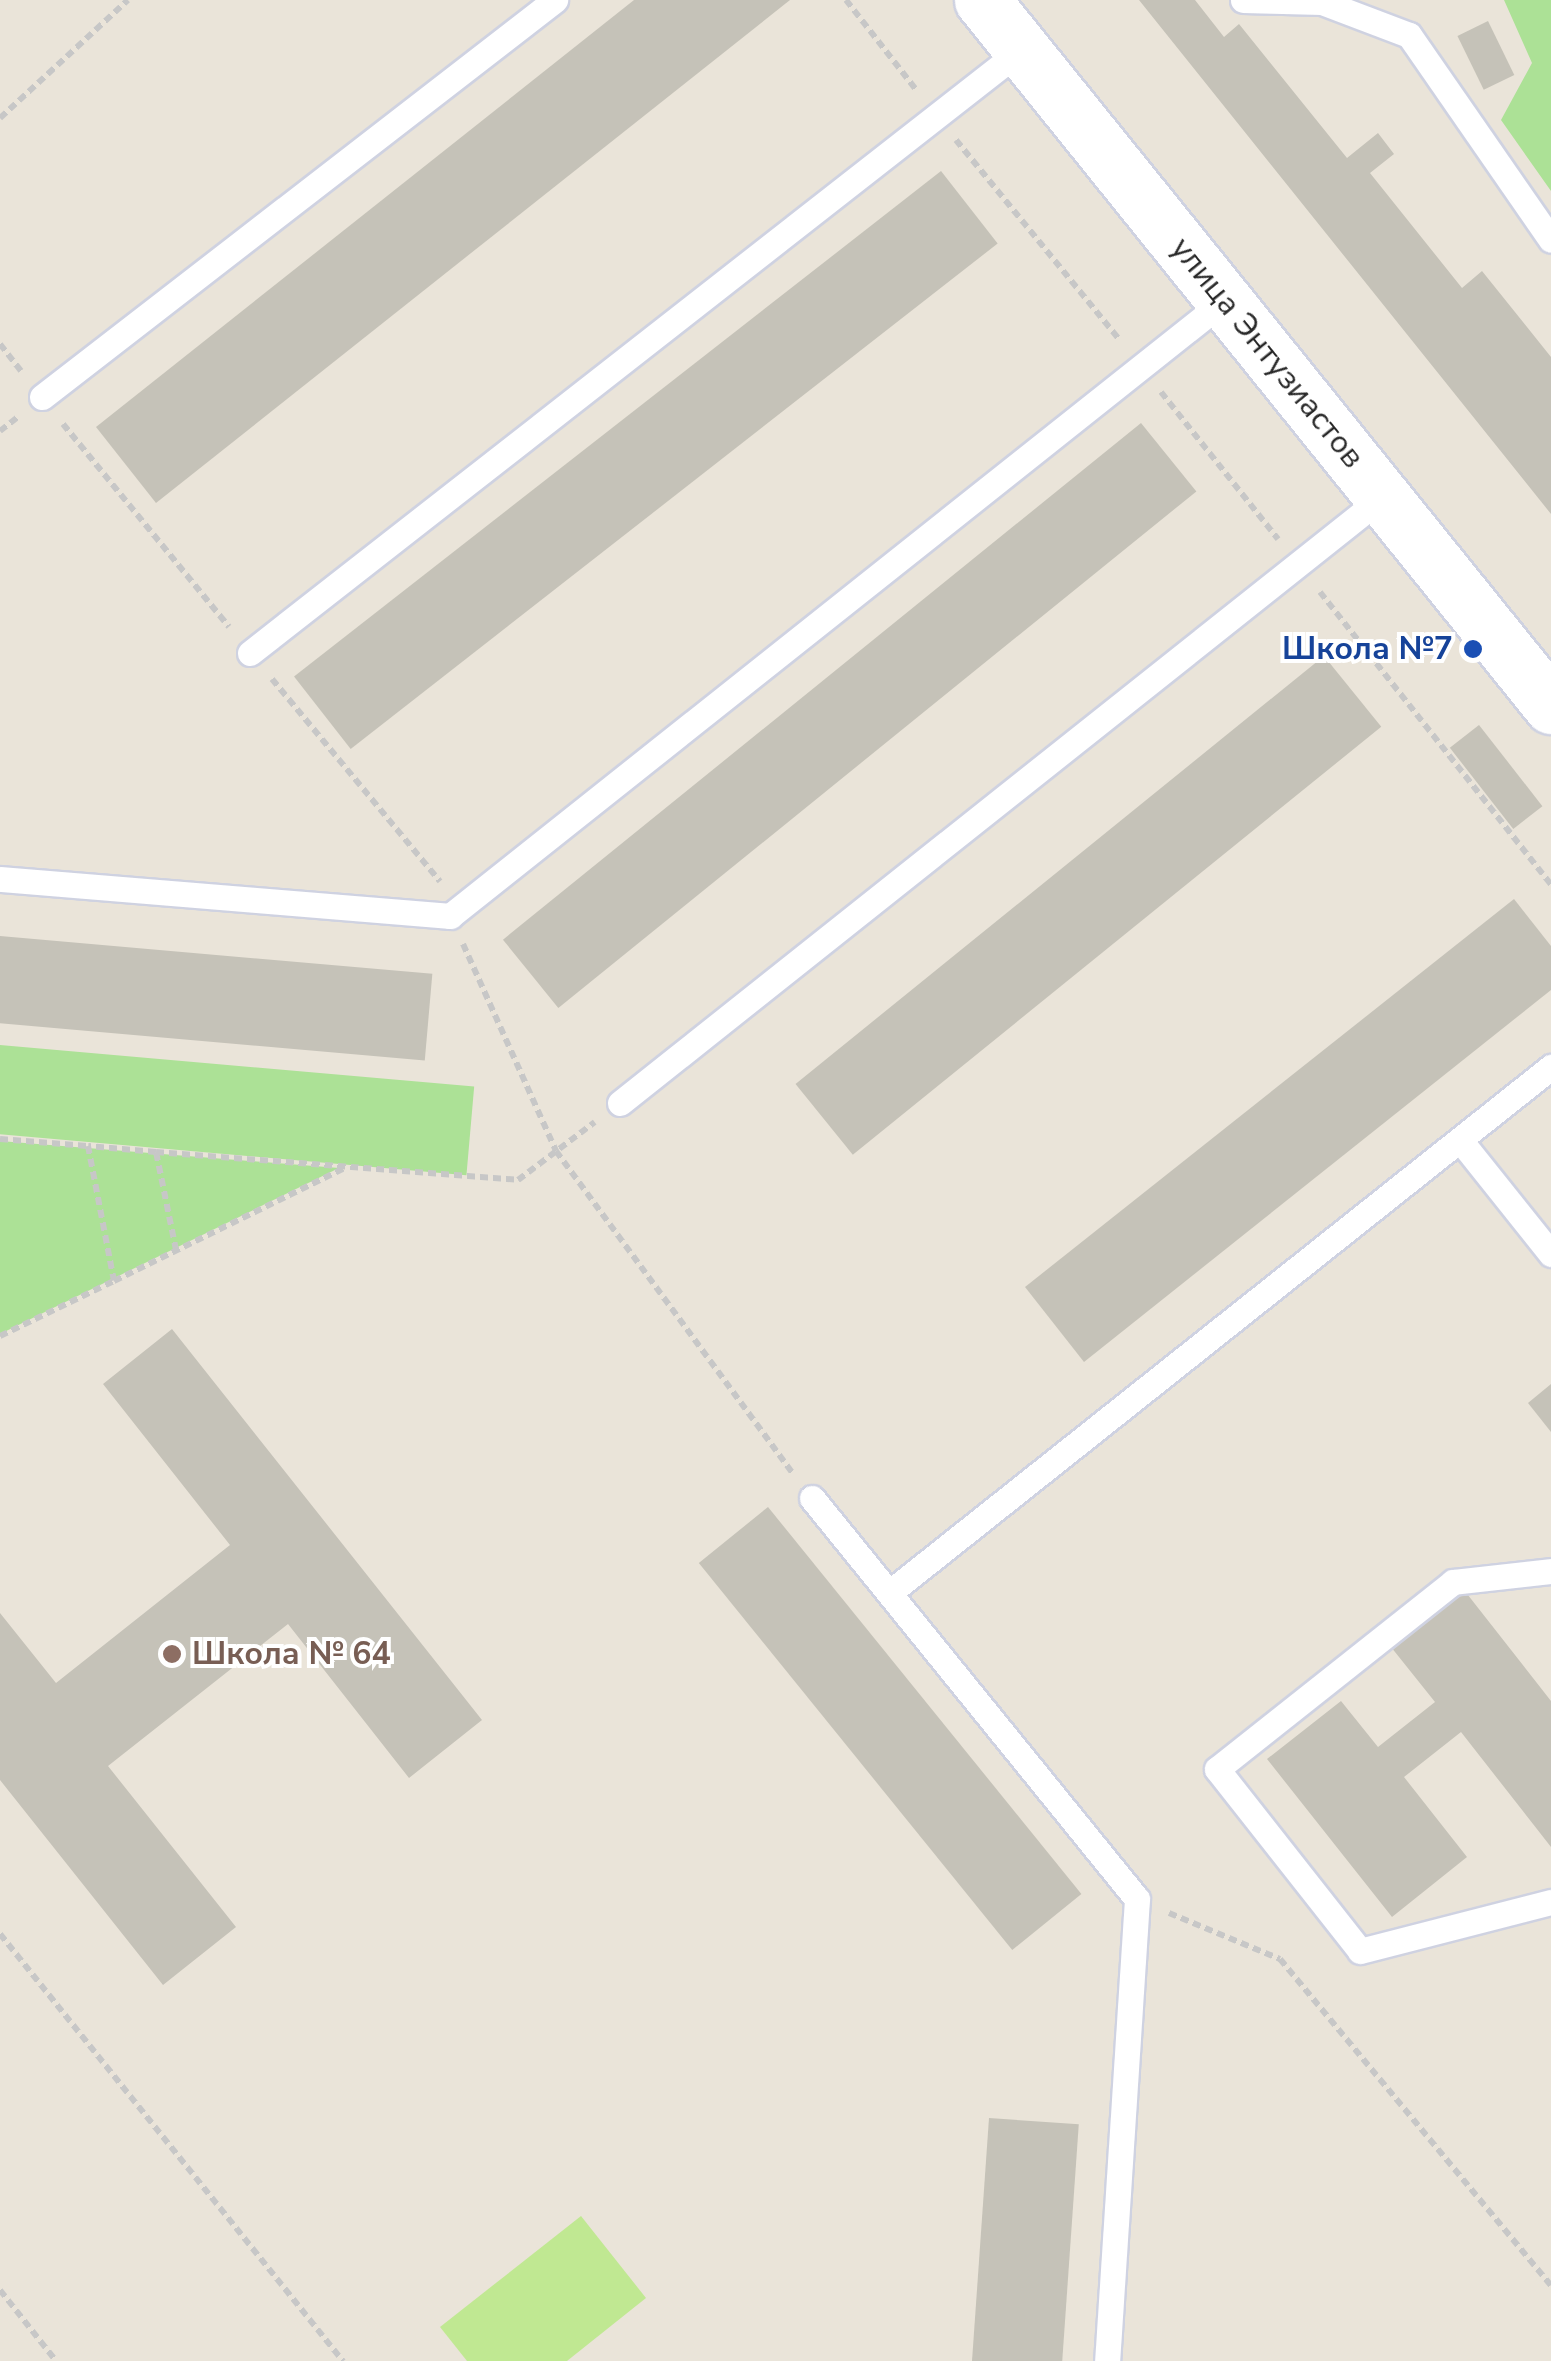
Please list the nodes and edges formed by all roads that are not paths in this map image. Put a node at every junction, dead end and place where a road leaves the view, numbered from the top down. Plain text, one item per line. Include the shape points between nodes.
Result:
1 (555, 0) edge
2 (982, 0) edge
3 (1243, 0) edge
4 (1021, 50) junction
5 (1551, 240) edge
6 (1224, 301) junction
7 (42, 397) dead end
8 (1384, 496) junction
9 (250, 652) dead end
10 (1551, 706) edge
11 (0, 879) edge
12 (1551, 1068) edge
13 (620, 1103) road end
14 (1460, 1140) junction
15 (1551, 1254) edge
16 (812, 1498) road end
17 (1551, 1571) edge
18 (889, 1594) junction
19 (1551, 1902) edge
20 (1107, 2361) edge

1 - 7 lane
2 - 4 main road, улица Энтузиастов
3 - 5 lane via 1322,2 1409,35
4 - 6 main road, улица Энтузиастов
4 - 9 lane
6 - 8 main road, улица Энтузиастов
6 - 11 lane via 450,916
8 - 10 main road, улица Энтузиастов
8 - 13 lane
12 - 14 lane
14 - 15 lane
14 - 18 lane
16 - 18 lane
17 - 19 lane via 1453,1582 1217,1768 1360,1950
18 - 20 lane via 1138,1900

